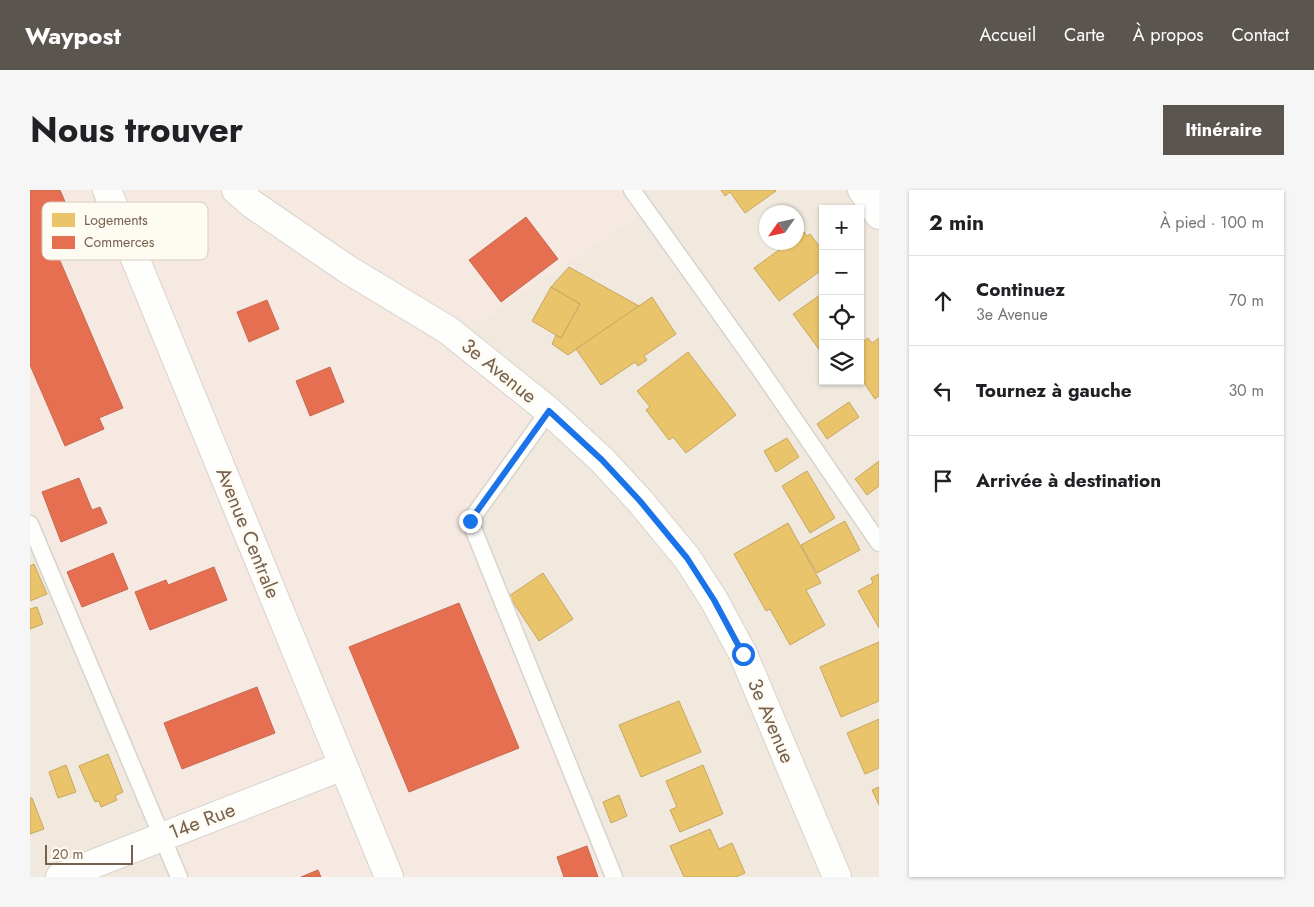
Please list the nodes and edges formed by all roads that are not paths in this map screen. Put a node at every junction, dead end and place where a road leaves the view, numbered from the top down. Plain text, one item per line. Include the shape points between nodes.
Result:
1 (107, 190) edge
2 (236, 190) edge
3 (632, 190) edge
4 (862, 190) edge
5 (112, 202) edge
6 (879, 214) edge
7 (136, 260) edge
8 (549, 411) junction
9 (30, 524) edge
10 (879, 543) edge
11 (343, 766) junction
12 (162, 836) junction
13 (60, 877) edge
14 (178, 877) edge
15 (389, 877) edge
16 (614, 877) edge
17 (837, 877) edge

1 - 5 street, Avenue Centrale
2 - 8 street, 3e Avenue via 347,269 448,330
3 - 10 lane
4 - 6 street
7 - 11 street, Avenue Centrale
8 - 16 lane via 470,521
8 - 17 street, 3e Avenue via 640,501 687,558 714,600 743,654
9 - 12 lane
11 - 12 street, 14e Rue
11 - 15 street, Avenue Centrale
12 - 13 street, 14e Rue
12 - 14 lane

